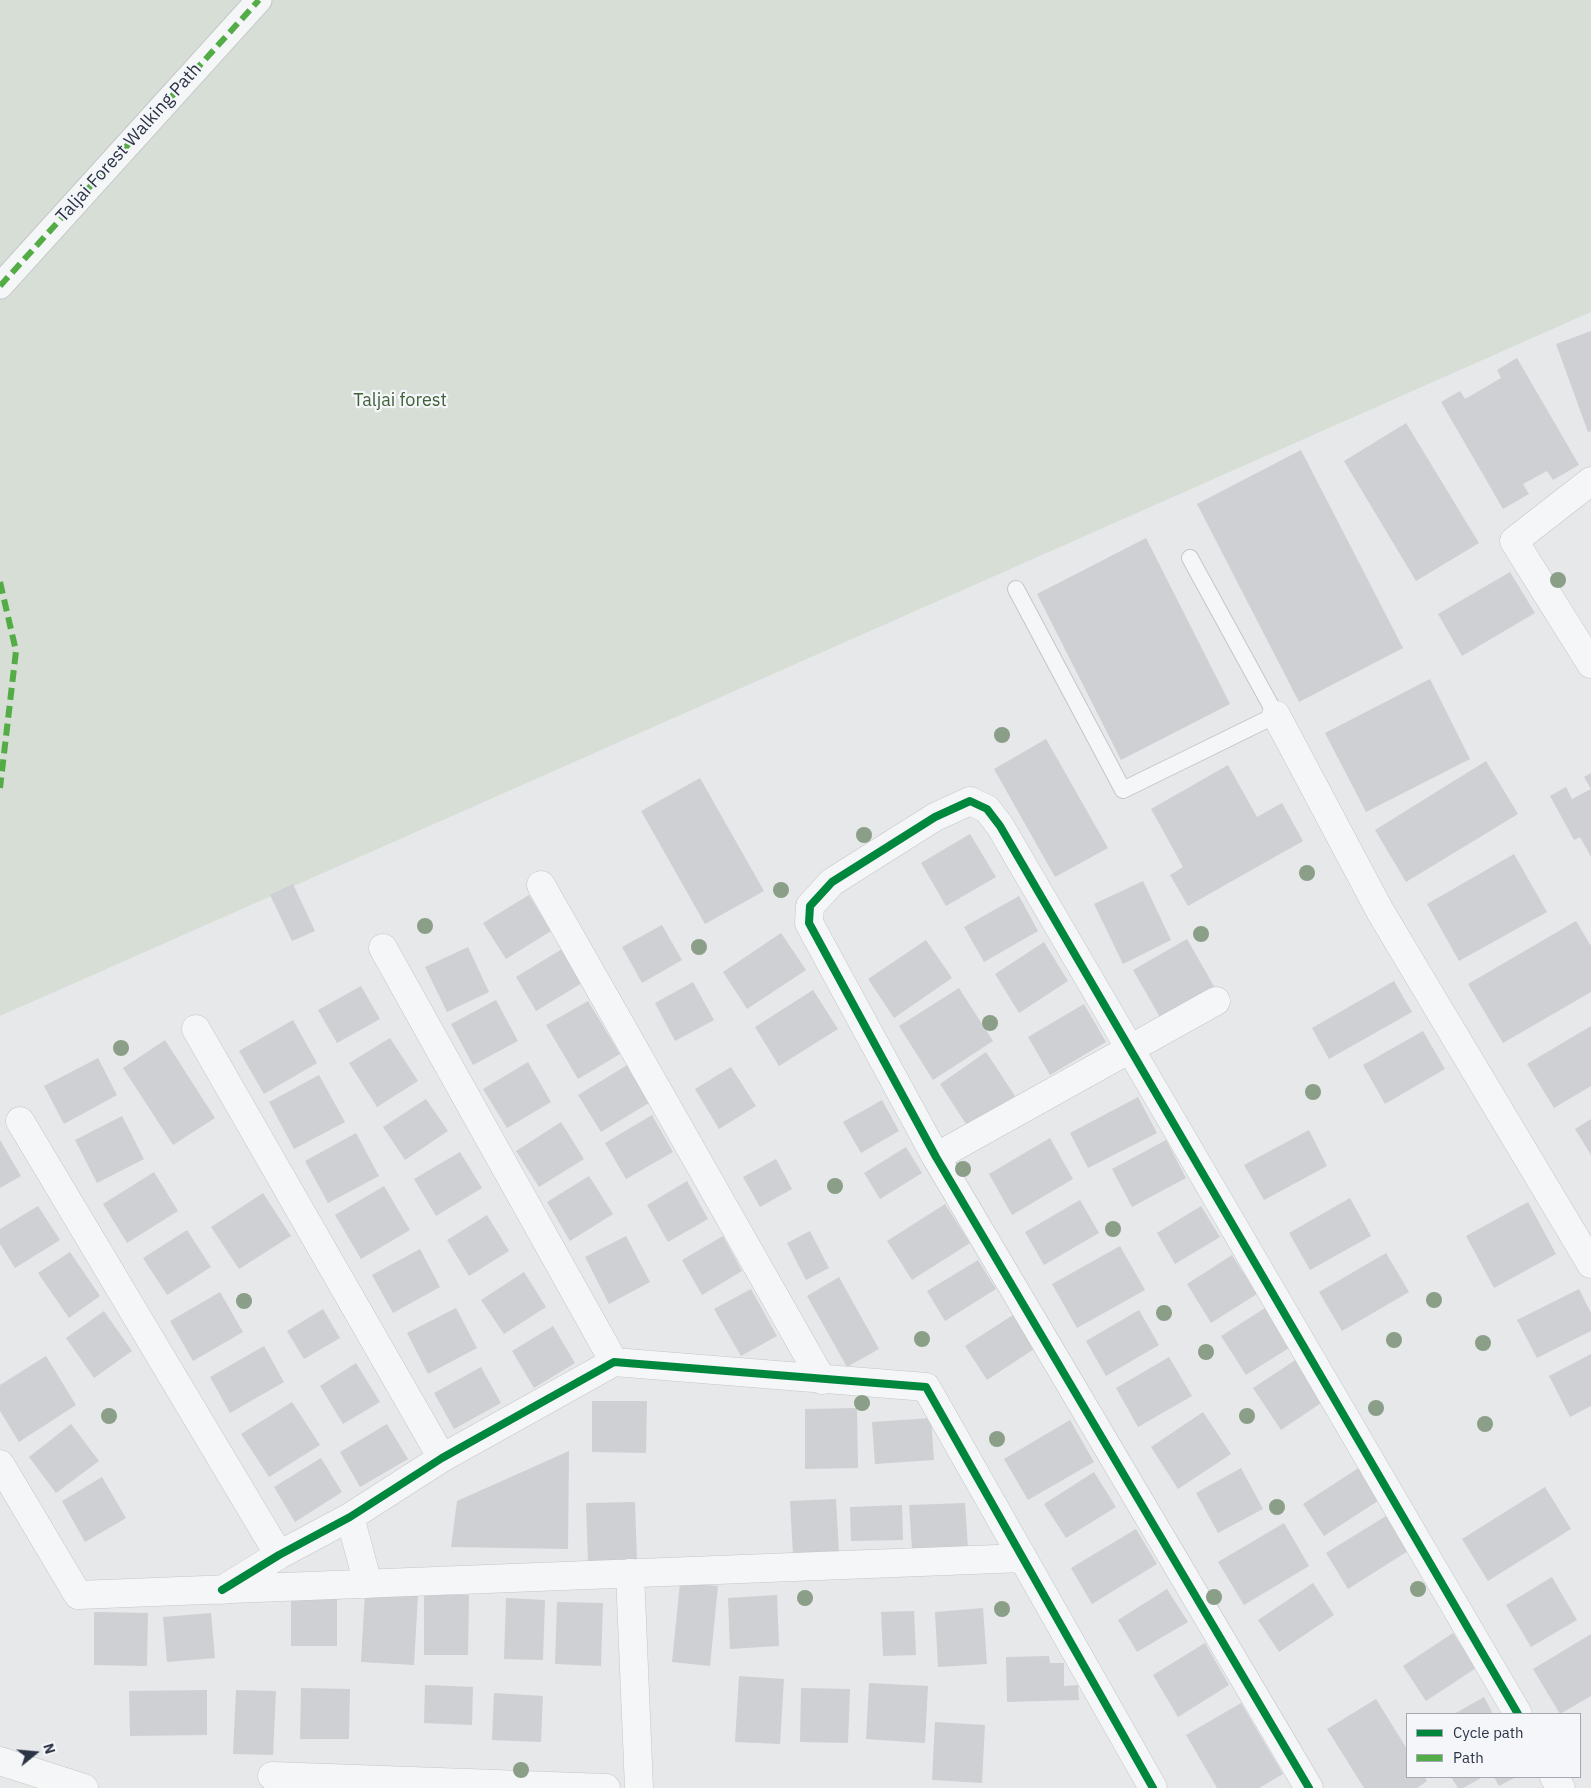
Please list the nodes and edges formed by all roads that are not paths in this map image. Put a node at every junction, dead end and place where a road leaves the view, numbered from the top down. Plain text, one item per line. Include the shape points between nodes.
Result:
1 (259, 0) edge
2 (0, 286) edge
3 (1591, 480) edge
4 (1190, 558) dead end
5 (1016, 589) dead end
6 (1591, 664) edge
7 (1276, 715) junction
8 (541, 885) dead end
9 (383, 948) dead end
10 (1216, 1001) dead end
11 (196, 1029) dead end
12 (1131, 1049) junction
13 (20, 1121) dead end
14 (936, 1157) junction
15 (1591, 1264) edge
16 (614, 1362) junction
17 (822, 1380) junction
18 (442, 1458) junction
19 (0, 1464) edge
20 (350, 1517) junction
21 (279, 1555) junction
22 (1023, 1558) junction
23 (630, 1572) junction
24 (368, 1584) junction
25 (222, 1590) junction
26 (1517, 1713) edge
27 (0, 1761) edge
28 (272, 1776) dead end
29 (84, 1788) edge
30 (606, 1788) edge
31 (639, 1788) edge
32 (1153, 1788) edge
33 (1309, 1788) edge

1 - 2 street, Taljai Forest Walking Path
3 - 6 street via 1514,541
4 - 7 lane
5 - 7 lane via 1123,790
7 - 15 street via 1380,911
8 - 17 street
9 - 16 street
10 - 12 street
11 - 18 street
12 - 14 street
12 - 14 street via 987,809 970,801 935,817 832,882 810,906 809,923
12 - 26 street
13 - 21 street
14 - 33 street
16 - 17 street
16 - 18 street
17 - 22 street via 926,1387
18 - 20 street
19 - 25 street via 78,1595
20 - 21 street
20 - 24 street
21 - 25 street
22 - 23 street
22 - 32 street
23 - 24 street
23 - 31 street
24 - 25 street
27 - 29 street
28 - 30 street

